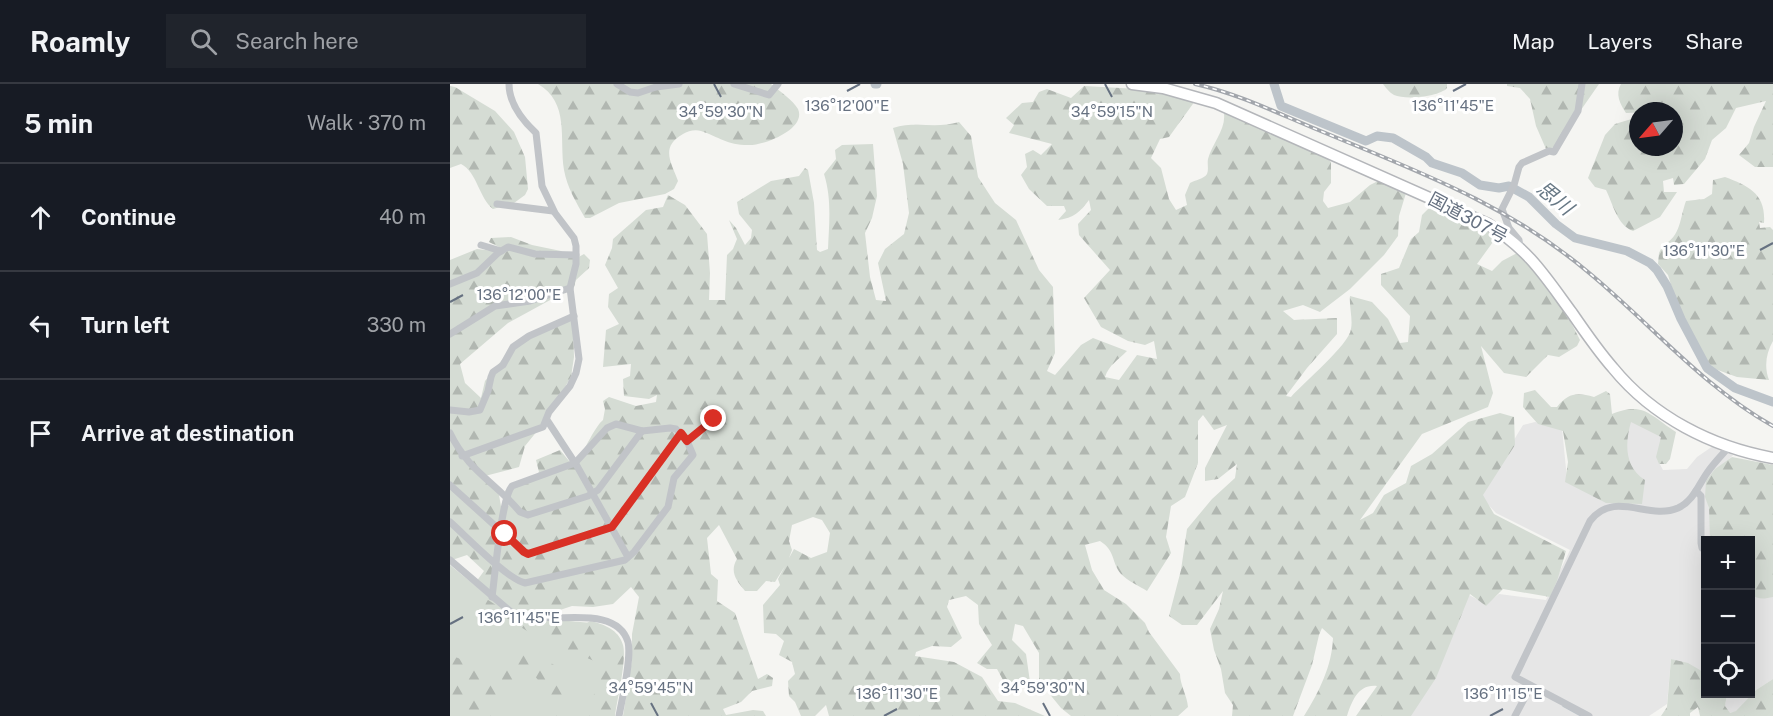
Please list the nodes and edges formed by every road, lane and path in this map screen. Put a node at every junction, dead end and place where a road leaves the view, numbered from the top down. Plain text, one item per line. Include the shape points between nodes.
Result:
1 (509, 84) edge
2 (617, 84) edge
3 (679, 84) edge
4 (734, 84) edge
5 (778, 84) edge
6 (1132, 84) edge
7 (1582, 84) edge
8 (497, 204) dead end
9 (554, 211) junction
10 (481, 245) dead end
11 (1520, 247) junction
12 (501, 251) junction
13 (576, 255) junction
14 (450, 284) edge
15 (570, 288) junction
16 (574, 316) junction
17 (450, 334) edge
18 (450, 410) edge
19 (714, 419) dead end
20 (547, 420) junction
21 (642, 431) junction
22 (450, 433) edge
23 (681, 433) junction
24 (687, 441) junction
25 (1728, 448) junction
26 (462, 456) junction
27 (1773, 458) edge
28 (575, 463) junction
29 (450, 485) edge
30 (1696, 491) junction
31 (593, 494) junction
32 (506, 498) junction
33 (450, 522) edge
34 (612, 527) junction
35 (501, 531) junction
36 (1701, 536) edge
37 (628, 557) junction
38 (450, 560) edge
39 (497, 564) junction
40 (492, 597) junction
41 (1531, 686) junction
42 (620, 716) edge
43 (1515, 716) edge
44 (1590, 716) edge

1 - 9 street via 522,121 536,133 542,186
2 - 3 street via 638,93
4 - 5 street via 769,95
6 - 11 highway, 国道307号 via 1163,88 1233,110 1488,224
7 - 11 street via 1578,111 1554,152 1522,163 1502,209
8 - 9 street
9 - 13 street via 574,238
10 - 12 street
11 - 25 highway, 国道307号 via 1631,387 1668,417
12 - 13 street via 508,247 535,254
12 - 14 street via 477,273
13 - 15 street
15 - 16 street
15 - 17 street via 530,301 495,306
16 - 18 street via 513,347 491,377 480,410
16 - 20 street via 579,359 576,374
19 - 24 street
20 - 26 street via 543,427
20 - 28 street
21 - 23 street via 670,428
21 - 28 street via 611,426
21 - 31 street
22 - 26 street
23 - 24 street
23 - 34 street
24 - 37 street via 693,455 674,478 668,507
25 - 27 highway, 国道307号
25 - 30 street
26 - 32 street
28 - 31 street
28 - 32 street via 516,484
29 - 35 street
30 - 36 street via 1701,496
30 - 41 street via 1675,509 1617,506 1595,515 1515,677
31 - 32 street via 528,515
31 - 34 street
32 - 35 street
33 - 39 street
34 - 35 street via 528,554
34 - 37 street
35 - 39 street
37 - 39 street via 525,583
38 - 40 street
39 - 40 street
40 - 42 street via 521,615 591,618 619,630 628,642
41 - 43 street
41 - 44 street

